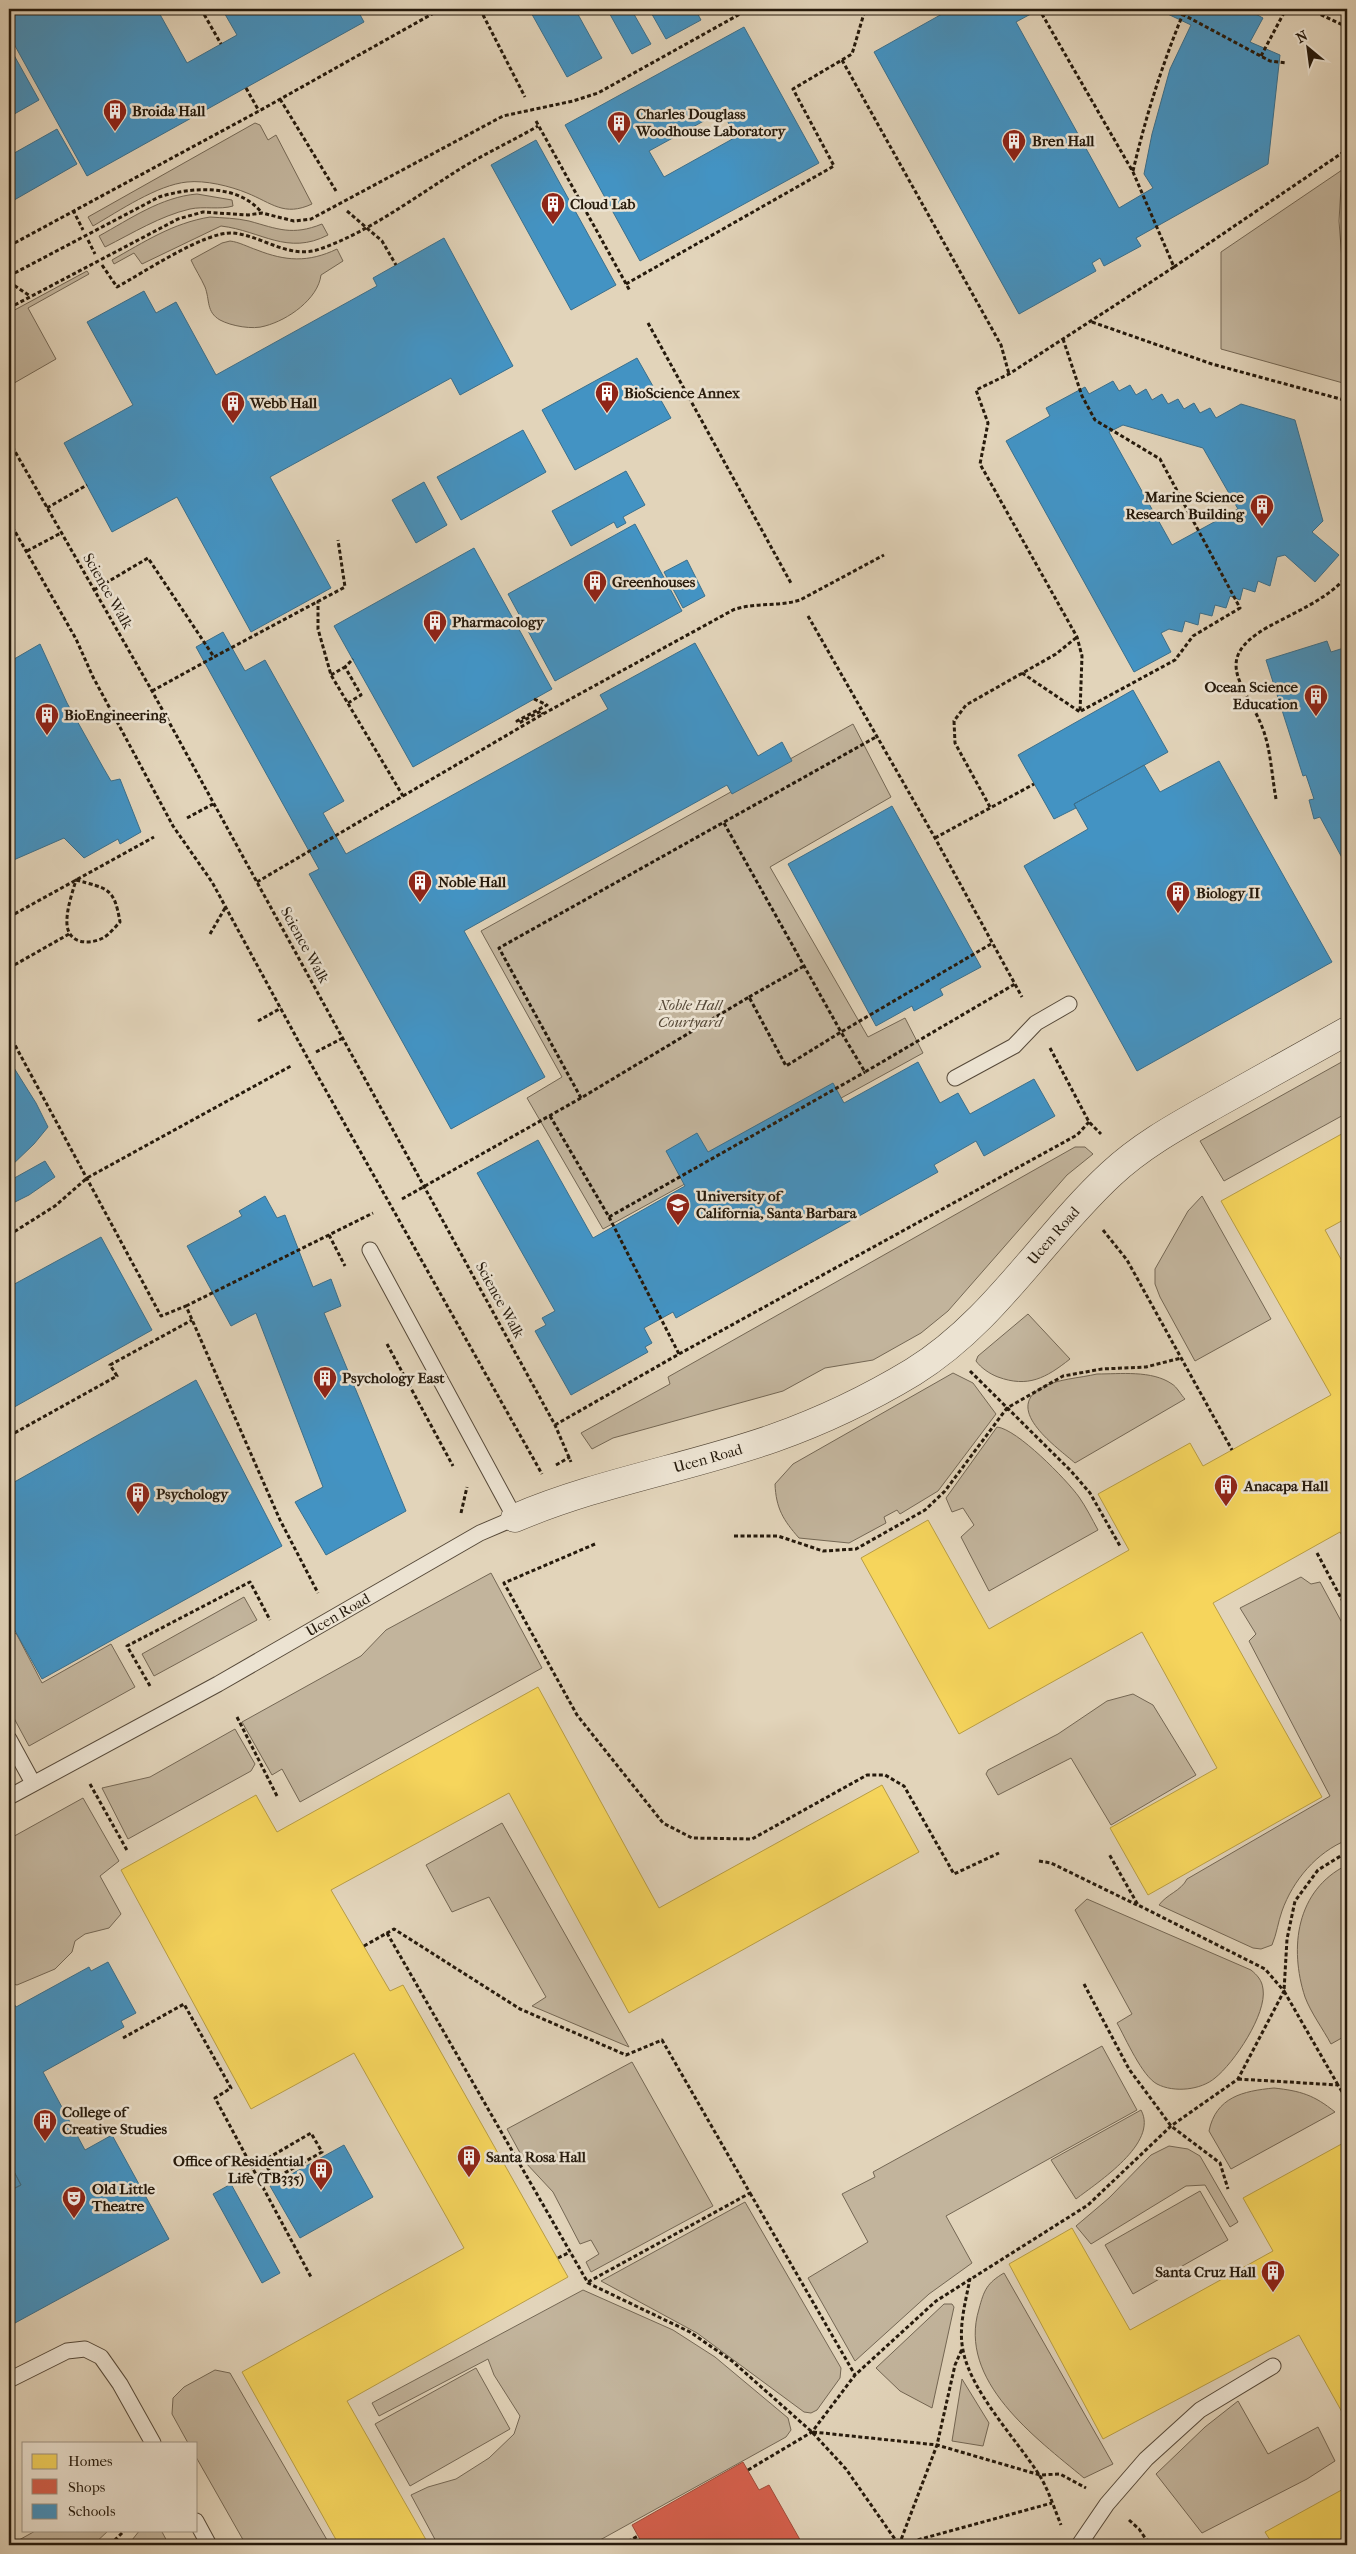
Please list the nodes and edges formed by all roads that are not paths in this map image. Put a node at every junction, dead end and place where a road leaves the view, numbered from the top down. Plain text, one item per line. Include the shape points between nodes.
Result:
1 (1069, 1004) dead end
2 (1347, 1031) edge
3 (955, 1078) dead end
4 (370, 1250) dead end
5 (515, 1518) junction
6 (9, 1739) edge
7 (33, 1783) junction
8 (9, 1797) edge
9 (1273, 2366) dead end
10 (9, 2380) edge
11 (152, 2442) edge
12 (198, 2525) edge
13 (209, 2545) edge
14 (1079, 2545) edge

1 - 3 lane via 1036,1023 1014,1046
2 - 5 street, Ucen Road via 1149,1143 1110,1175 1083,1203 972,1328 912,1373 846,1408 775,1438 555,1501
4 - 5 lane
5 - 7 lane, Ucen Road via 480,1533 218,1684
6 - 7 lane
7 - 8 lane, Ucen Road
9 - 14 lane via 1200,2410 1146,2459 1107,2504
10 - 11 lane via 68,2351 85,2349 101,2357
12 - 13 lane

